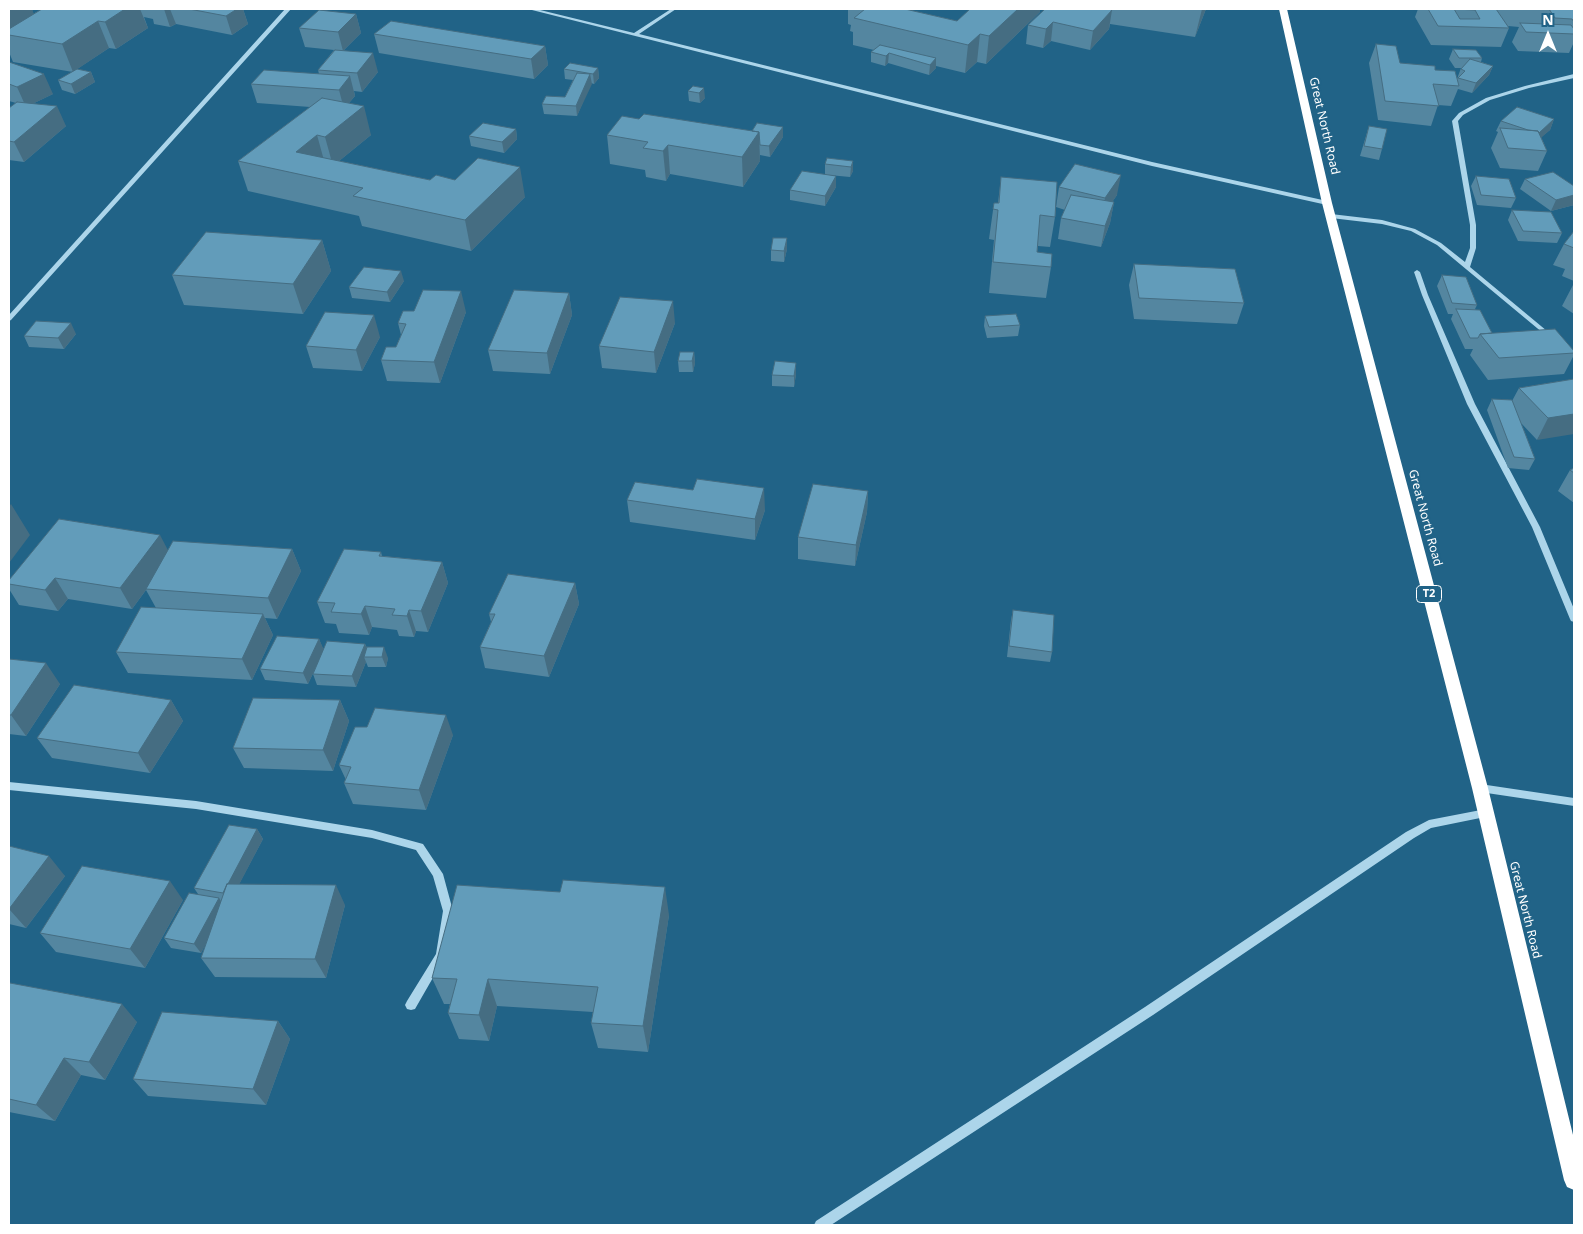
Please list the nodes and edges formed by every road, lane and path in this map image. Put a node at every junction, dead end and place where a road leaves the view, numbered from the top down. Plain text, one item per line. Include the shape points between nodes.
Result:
1 (288, 9) edge
2 (531, 9) edge
3 (674, 9) edge
4 (1282, 9) edge
5 (635, 35) junction
6 (1574, 76) edge
7 (1329, 209) junction
8 (1468, 267) junction
9 (1417, 272) dead end
10 (9, 320) edge
11 (1560, 344) edge
12 (1574, 619) edge
13 (9, 786) edge
14 (1480, 788) junction
15 (1574, 802) edge
16 (1486, 813) junction
17 (412, 1005) dead end
18 (1574, 1180) edge
19 (820, 1225) edge

1 - 10 street
2 - 5 street
3 - 5 lane
4 - 7 highway, Great North Road / T2
5 - 7 street
6 - 8 street via 1488,99 1460,114 1455,121 1474,225
7 - 8 street via 1413,230 1439,244
7 - 14 highway, Great North Road / T2
8 - 11 street
9 - 12 street via 1471,404 1536,527
13 - 17 street via 196,805 372,834 420,847 438,874 448,911 441,955
14 - 15 street
14 - 16 highway, Great North Road / T2
16 - 18 highway, Great North Road / T2
16 - 19 street via 1429,824 1410,835 1149,1011

